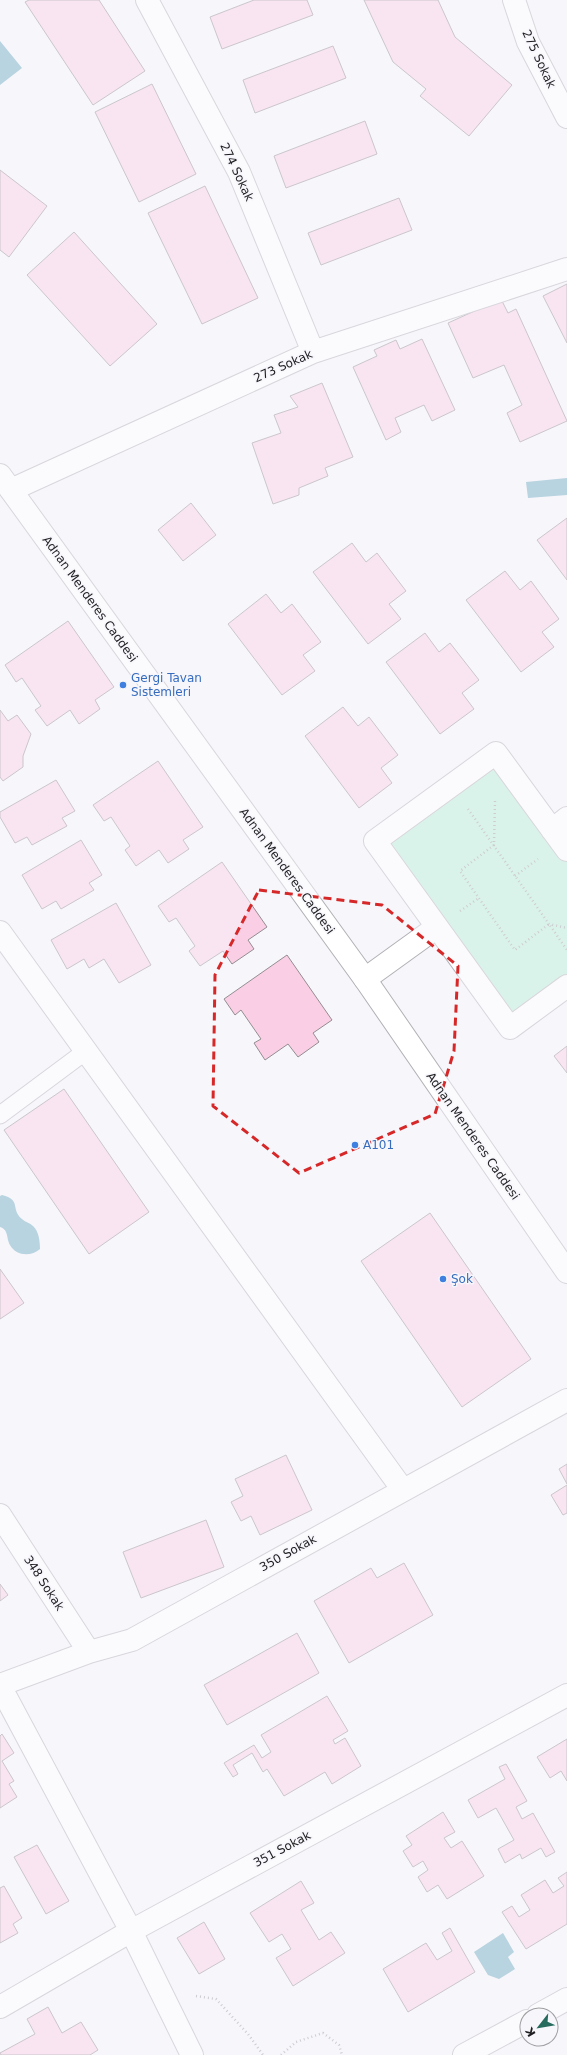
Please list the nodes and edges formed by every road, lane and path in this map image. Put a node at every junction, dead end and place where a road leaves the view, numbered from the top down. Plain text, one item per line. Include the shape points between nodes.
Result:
1 (146, 0) edge
2 (514, 0) edge
3 (567, 117) edge
4 (567, 269) edge
5 (313, 352) junction
6 (5, 482) edge
7 (451, 785) junction
8 (559, 824) edge
9 (494, 845) junction
10 (567, 850) edge
11 (549, 924) junction
12 (437, 928) junction
13 (567, 928) edge
14 (0, 932) edge
15 (567, 950) edge
16 (366, 979) junction
17 (567, 986) edge
18 (86, 1051) junction
19 (0, 1115) edge
20 (567, 1272) edge
21 (567, 1400) edge
22 (403, 1490) junction
23 (0, 1515) edge
24 (89, 1652) junction
25 (0, 1685) edge
26 (567, 1696) edge
27 (131, 1931) junction
28 (567, 1999) edge
29 (0, 2007) edge
30 (552, 2007) edge
31 (170, 2009) junction
32 (519, 2025) edge
33 (192, 2055) edge
34 (263, 2055) edge
35 (281, 2055) edge
36 (342, 2055) edge
37 (464, 2055) edge

1 - 5 street, 274 Sokak via 239,172
2 - 3 street, 275 Sokak via 528,42
4 - 5 street, 273 Sokak
5 - 6 street, 273 Sokak
6 - 16 street, Adnan Menderes Caddesi
7 - 8 street via 496,753
7 - 9 path
7 - 12 street via 375,841
8 - 10 street
9 - 11 path
9 - 11 path via 460,871 515,950
11 - 13 path
11 - 15 path
12 - 16 street
12 - 17 street via 510,1028
14 - 18 street
16 - 20 street, Adnan Menderes Caddesi
18 - 19 lane
18 - 22 street
21 - 22 street, 350 Sokak
22 - 24 street, 350 Sokak via 132,1640
23 - 24 street, 348 Sokak
24 - 25 street, 350 Sokak
25 - 27 street
26 - 27 street, 351 Sokak
27 - 29 street, 351 Sokak
27 - 31 street
28 - 30 street
31 - 33 street
31 - 34 path via 196,1996 216,1999 248,2034
32 - 37 street
35 - 36 path via 296,2042 323,2033 339,2045

